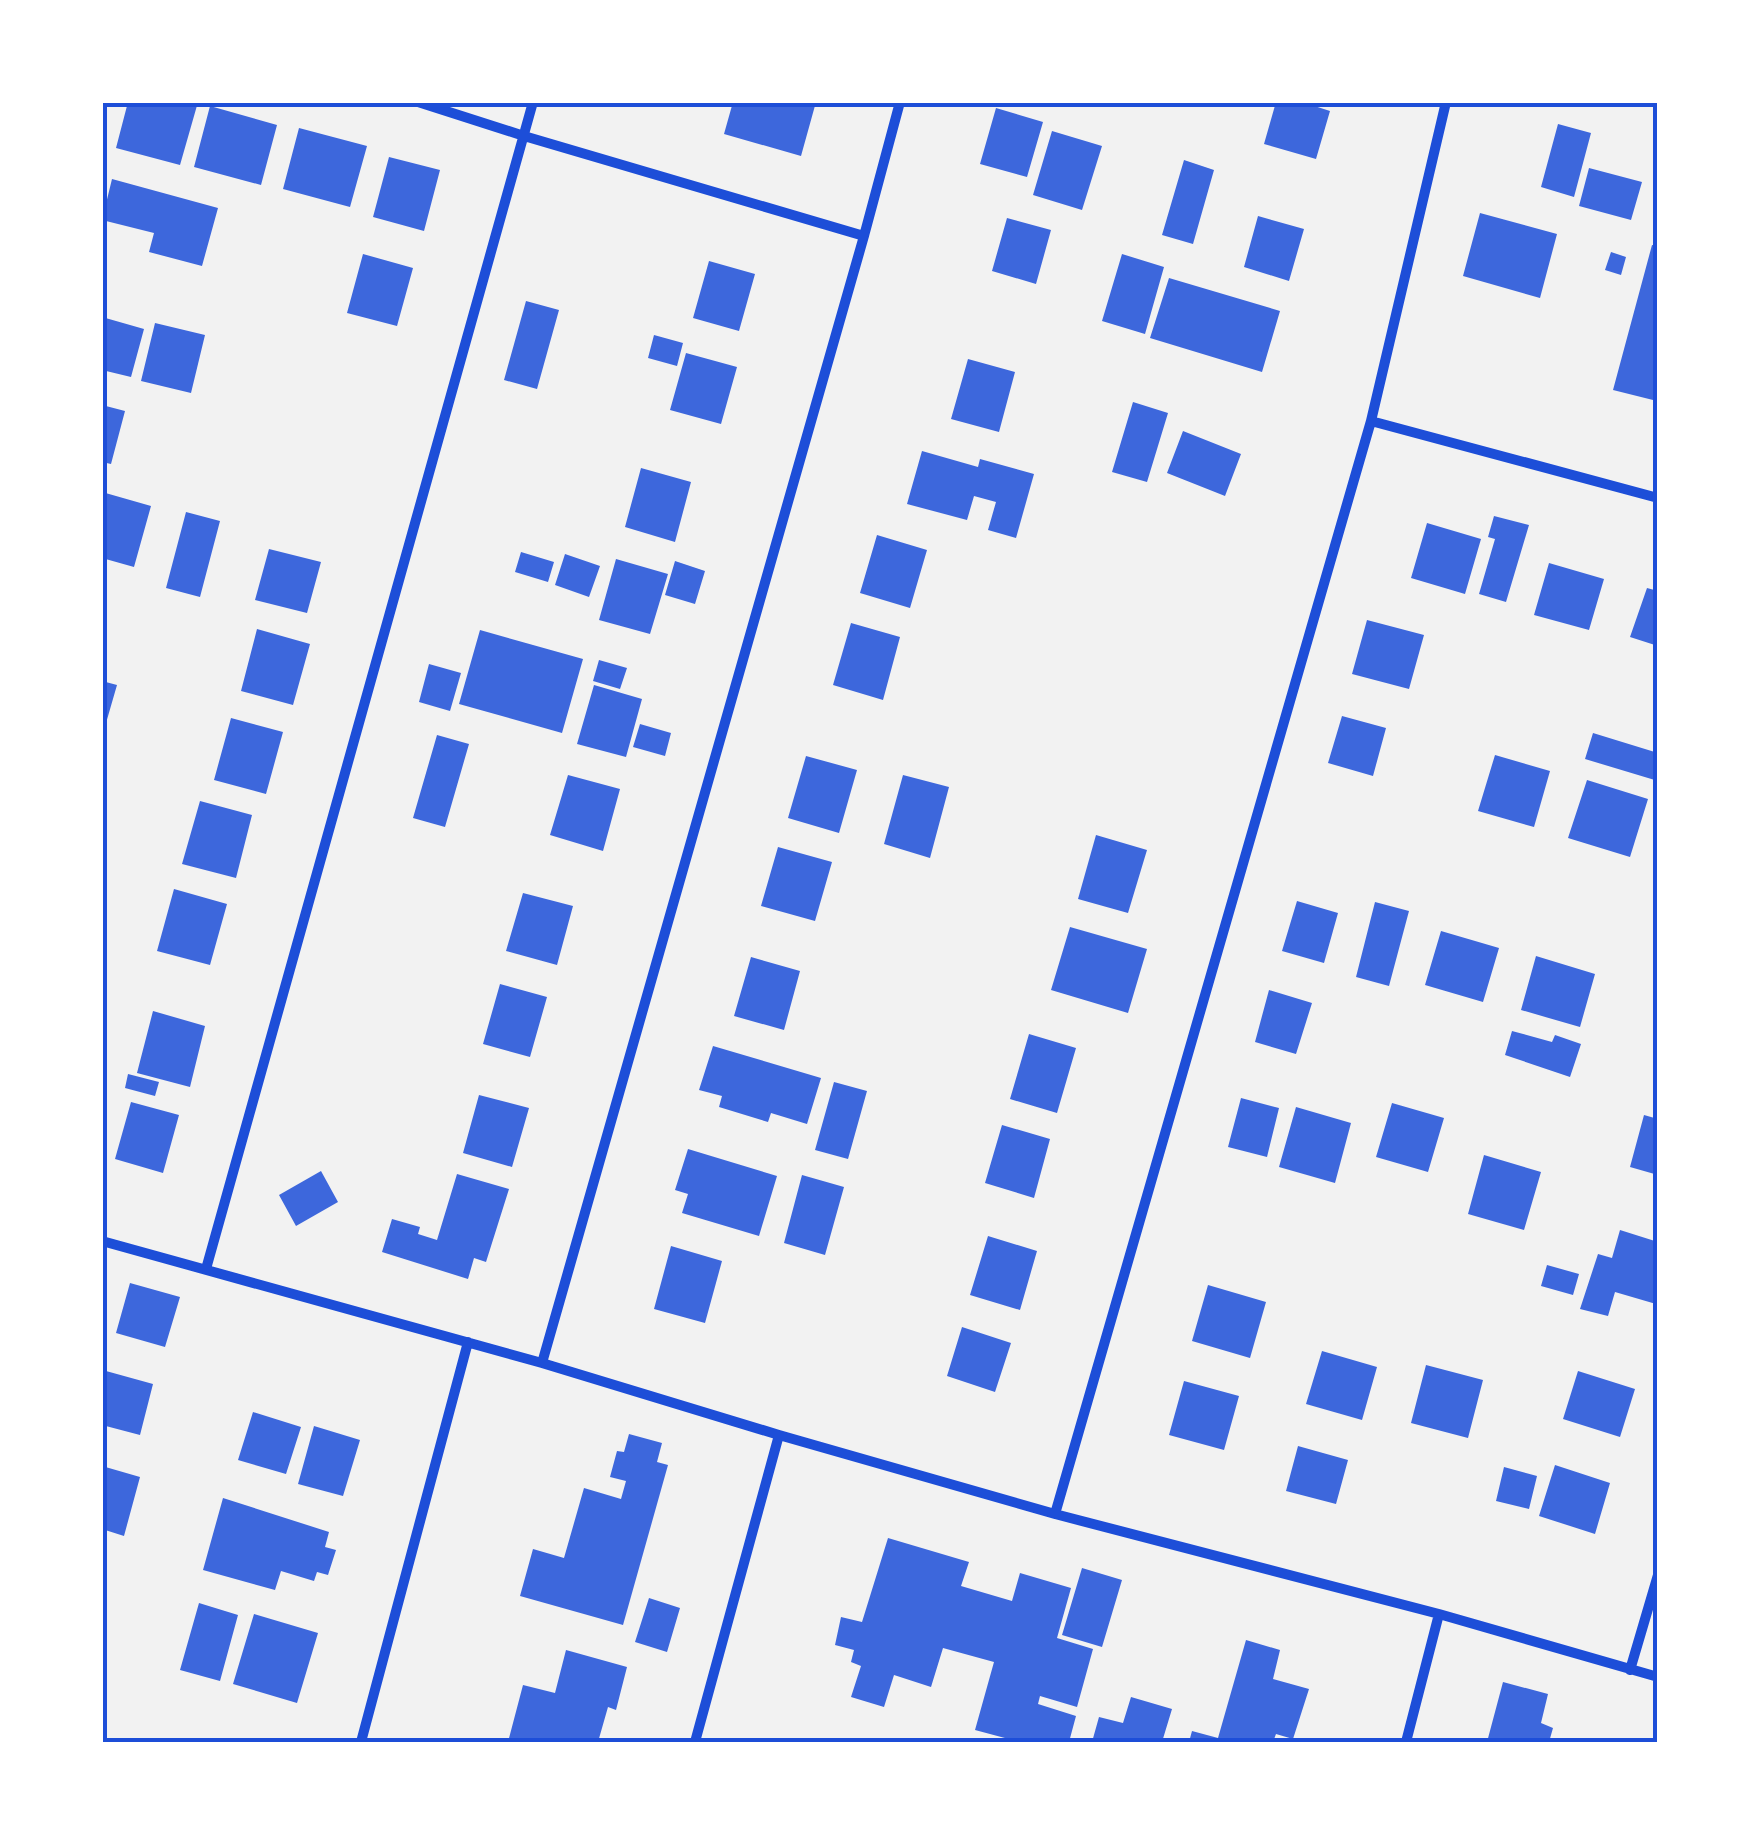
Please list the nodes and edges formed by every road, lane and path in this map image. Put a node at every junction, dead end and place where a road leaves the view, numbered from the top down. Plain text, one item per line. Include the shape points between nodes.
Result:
1 (418, 102) edge
2 (533, 102) edge
3 (900, 102) edge
4 (1446, 102) edge
5 (524, 136) junction
6 (864, 236) junction
7 (1371, 421) junction
8 (1658, 498) edge
9 (102, 1241) edge
10 (206, 1268) junction
11 (468, 1342) junction
12 (542, 1363) junction
13 (779, 1435) junction
14 (1055, 1514) junction
15 (1658, 1575) edge
16 (1439, 1614) junction
17 (1630, 1670) junction
18 (1658, 1677) edge
19 (361, 1742) edge
20 (695, 1742) edge
21 (1406, 1742) edge

1 - 5 street
2 - 5 street
3 - 6 street
4 - 7 street
5 - 6 street
5 - 10 street
6 - 12 street
7 - 8 street
7 - 14 street
9 - 10 street
10 - 11 street
11 - 12 street
11 - 19 street
12 - 13 street
13 - 14 street
13 - 20 street
14 - 16 street
15 - 17 street
16 - 17 street
16 - 21 street
17 - 18 street

